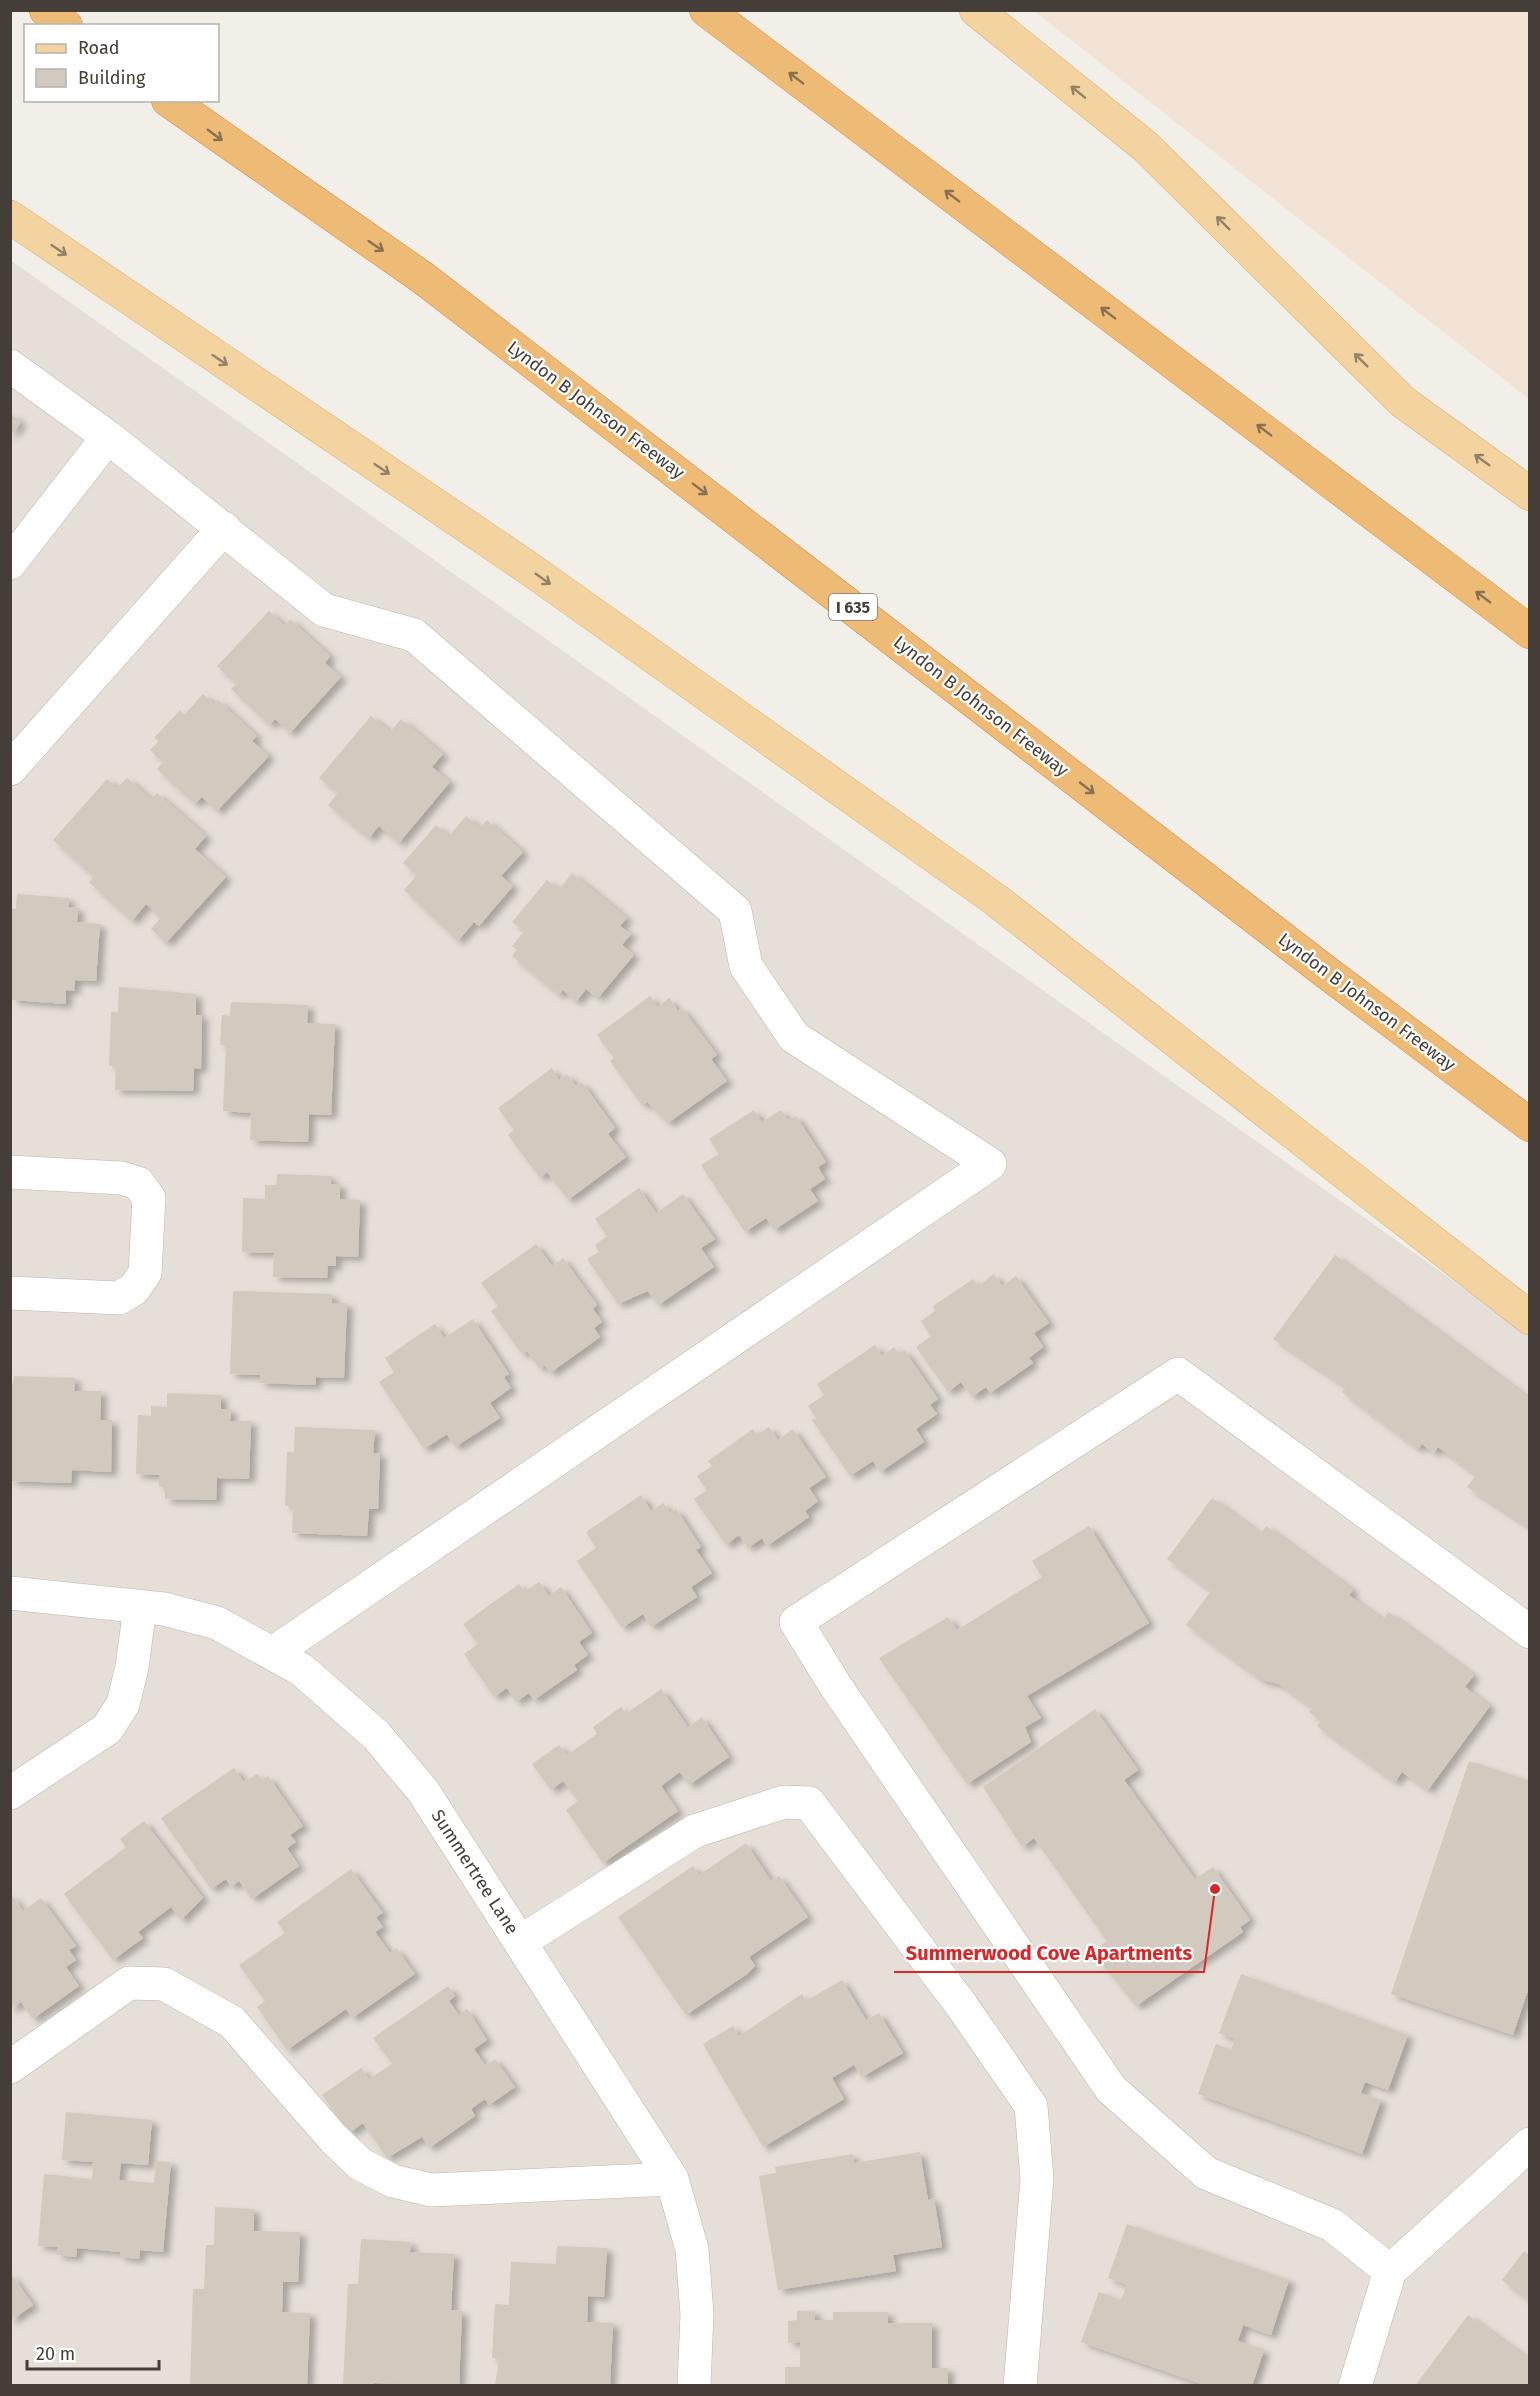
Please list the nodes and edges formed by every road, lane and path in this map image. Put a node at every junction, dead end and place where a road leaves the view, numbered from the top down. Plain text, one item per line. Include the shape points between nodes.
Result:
1 (46, 10) edge
2 (706, 10) edge
3 (976, 10) edge
4 (64, 24) edge
5 (171, 102) edge
6 (10, 218) edge
7 (10, 366) edge
8 (108, 437) junction
9 (1530, 494) edge
10 (224, 528) junction
11 (10, 563) edge
12 (1530, 633) edge
13 (10, 769) edge
14 (1527, 1123) edge
15 (10, 1172) edge
16 (10, 1293) edge
17 (1530, 1318) edge
18 (10, 1593) edge
19 (140, 1606) junction
20 (1530, 1632) edge
21 (273, 1653) junction
22 (10, 1793) edge
23 (520, 1942) junction
24 (10, 2067) edge
25 (1530, 2144) edge
26 (672, 2179) junction
27 (1390, 2271) junction
28 (694, 2385) edge
29 (1020, 2385) edge
30 (1355, 2385) edge

1 - 4 highway
12 -> 2 highway
9 -> 3 main road via 1403,402 1146,147
5 -> 14 highway, Lyndon B Johnson Freeway / I 635 via 423,278
6 -> 17 main road via 527,567 996,900
7 - 8 street
8 - 10 street
8 - 11 street
10 - 13 street
10 - 21 street via 324,610 414,635 735,911 746,966 794,1037 990,1164
15 - 16 street via 121,1178 138,1184 149,1198 145,1274 134,1289 119,1298
18 - 19 street, Summertree Lane
19 - 21 street, Summertree Lane via 216,1623
19 - 22 street via 123,1704 107,1729
20 - 27 street via 1178,1374 796,1622 1111,2089 1206,2173 1332,2225
21 - 23 street, Summertree Lane via 302,1670 376,1735 423,1791
23 - 26 street, Summertree Lane
23 - 29 street via 694,1831 784,1802 809,1803 962,2006 1031,2106 1037,2179
24 - 26 street via 129,1983 164,1984 232,2022 333,2138 360,2164 393,2181 431,2190
25 - 27 street
26 - 28 street, Summertree Lane via 692,2249 697,2314
27 - 30 street

